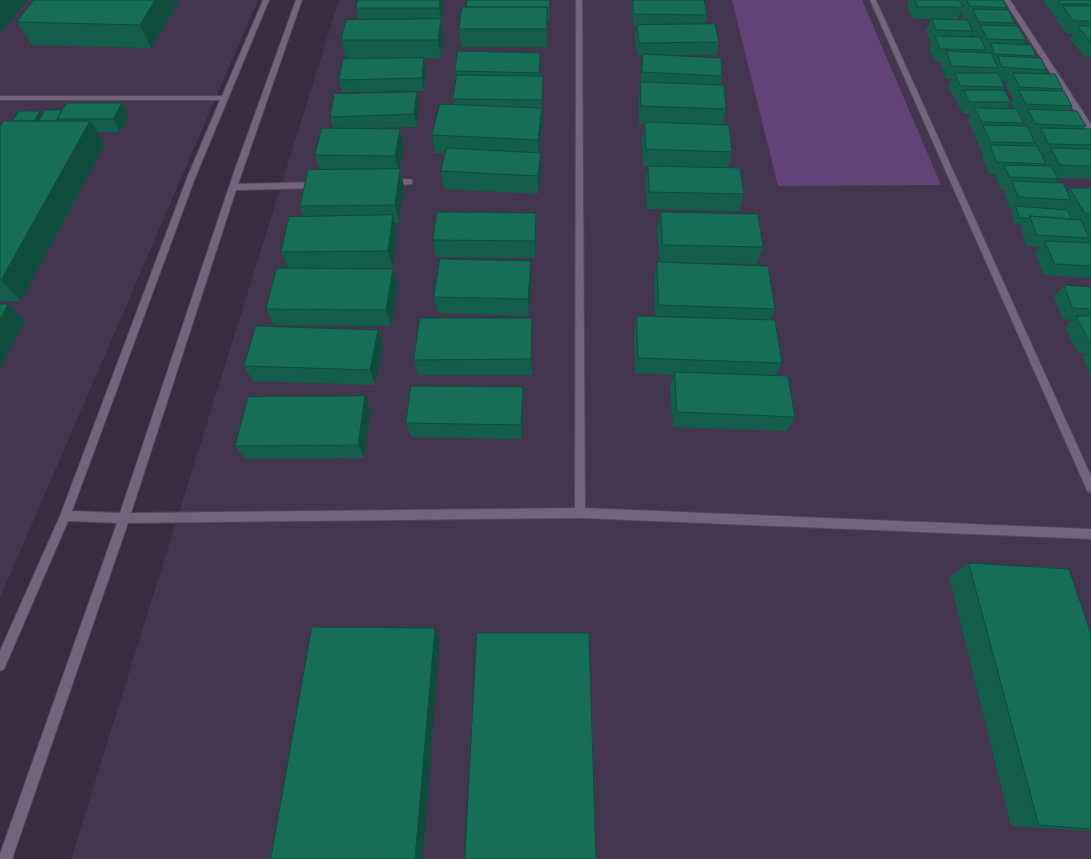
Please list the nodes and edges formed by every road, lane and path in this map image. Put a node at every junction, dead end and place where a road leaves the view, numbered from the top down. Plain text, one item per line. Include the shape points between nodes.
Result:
1 (266, 0) edge
2 (299, 0) edge
3 (579, 0) edge
4 (873, 0) edge
5 (1007, 0) edge
6 (0, 98) edge
7 (225, 98) junction
8 (1091, 130) edge
9 (409, 182) dead end
10 (386, 183) edge
11 (325, 185) edge
12 (233, 187) junction
13 (1091, 488) edge
14 (580, 513) junction
15 (65, 516) junction
16 (124, 518) junction
17 (1091, 534) edge
18 (0, 665) edge
19 (5, 859) edge

1 - 7 street
2 - 12 street
3 - 14 street
4 - 13 street
5 - 8 street
6 - 7 street
7 - 15 street via 191,178
9 - 10 street
11 - 12 street
12 - 16 street
14 - 16 street
14 - 17 street
15 - 16 street
15 - 18 street
16 - 19 street

